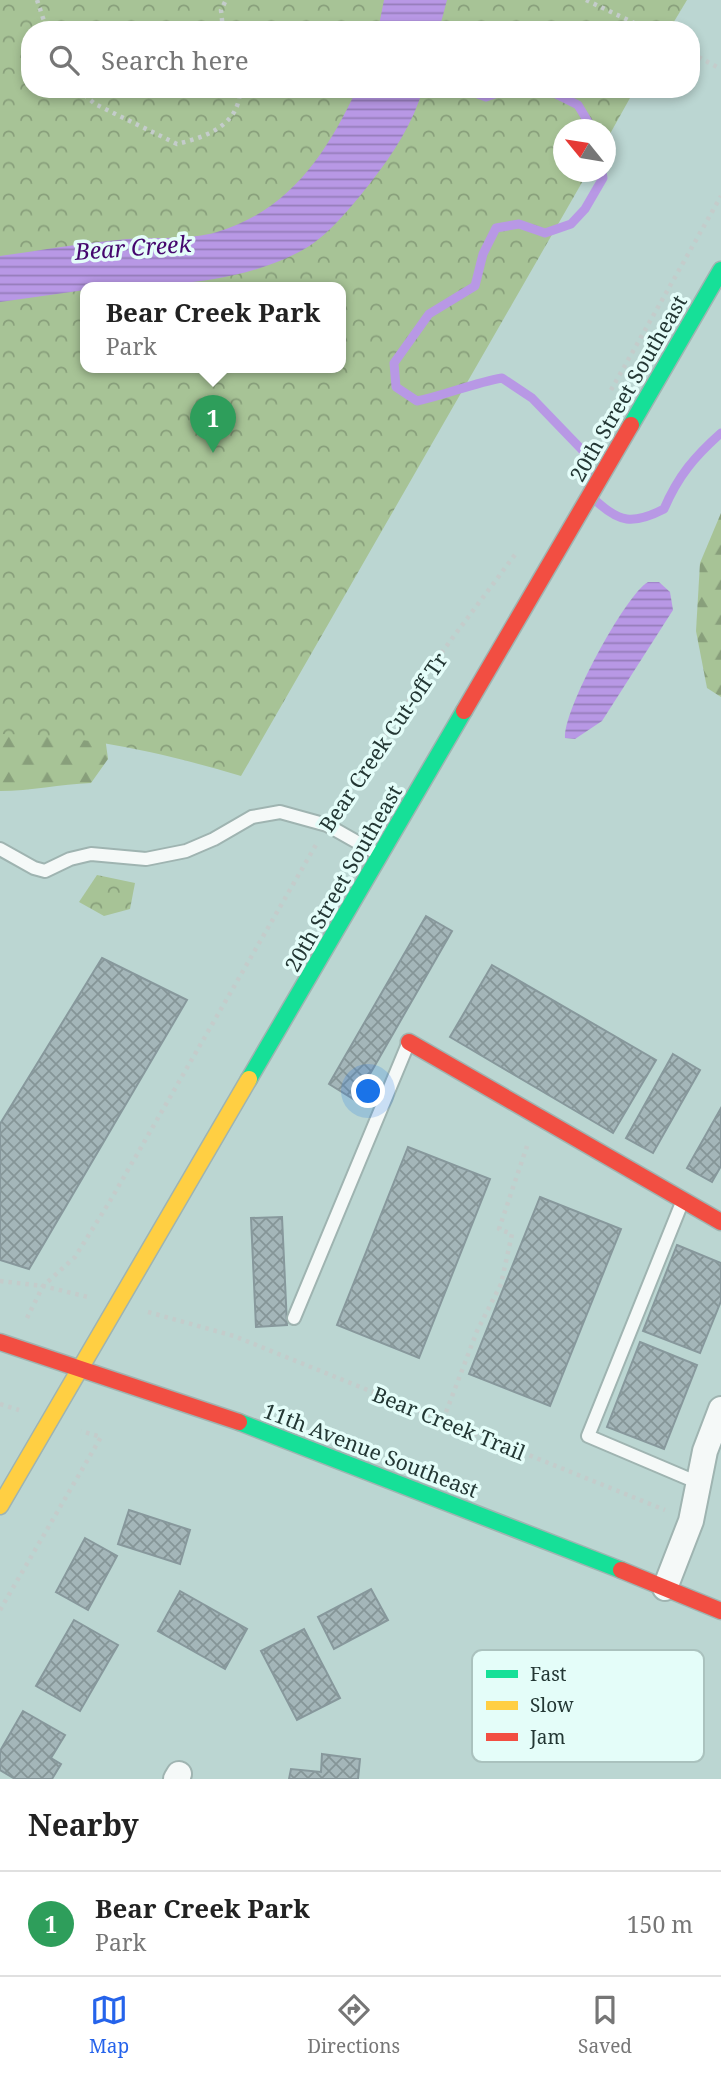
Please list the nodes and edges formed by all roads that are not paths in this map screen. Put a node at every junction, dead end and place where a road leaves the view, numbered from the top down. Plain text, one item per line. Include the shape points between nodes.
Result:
1 (721, 270) edge
2 (0, 849) edge
3 (380, 855) junction
4 (409, 1042) joint
5 (683, 1200) junction
6 (721, 1223) edge
7 (294, 1318) dead end
8 (0, 1342) edge
9 (81, 1367) junction
10 (721, 1409) edge
11 (701, 1484) junction
12 (0, 1506) edge
13 (665, 1588) junction
14 (721, 1611) edge

1 - 3 street, 20th Street Southeast
2 - 3 lane via 45,871 91,854 146,859 186,851 252,817 280,811 327,825
3 - 9 street, 20th Street Southeast
4 - 5 street
4 - 7 lane
5 - 6 street
5 - 11 lane via 588,1436
8 - 9 street, 11th Avenue Southeast
9 - 12 street, 20th Street Southeast
9 - 13 street, 11th Avenue Southeast via 422,1491
10 - 11 street via 705,1451
11 - 13 street
13 - 14 street, 11th Avenue Southeast

